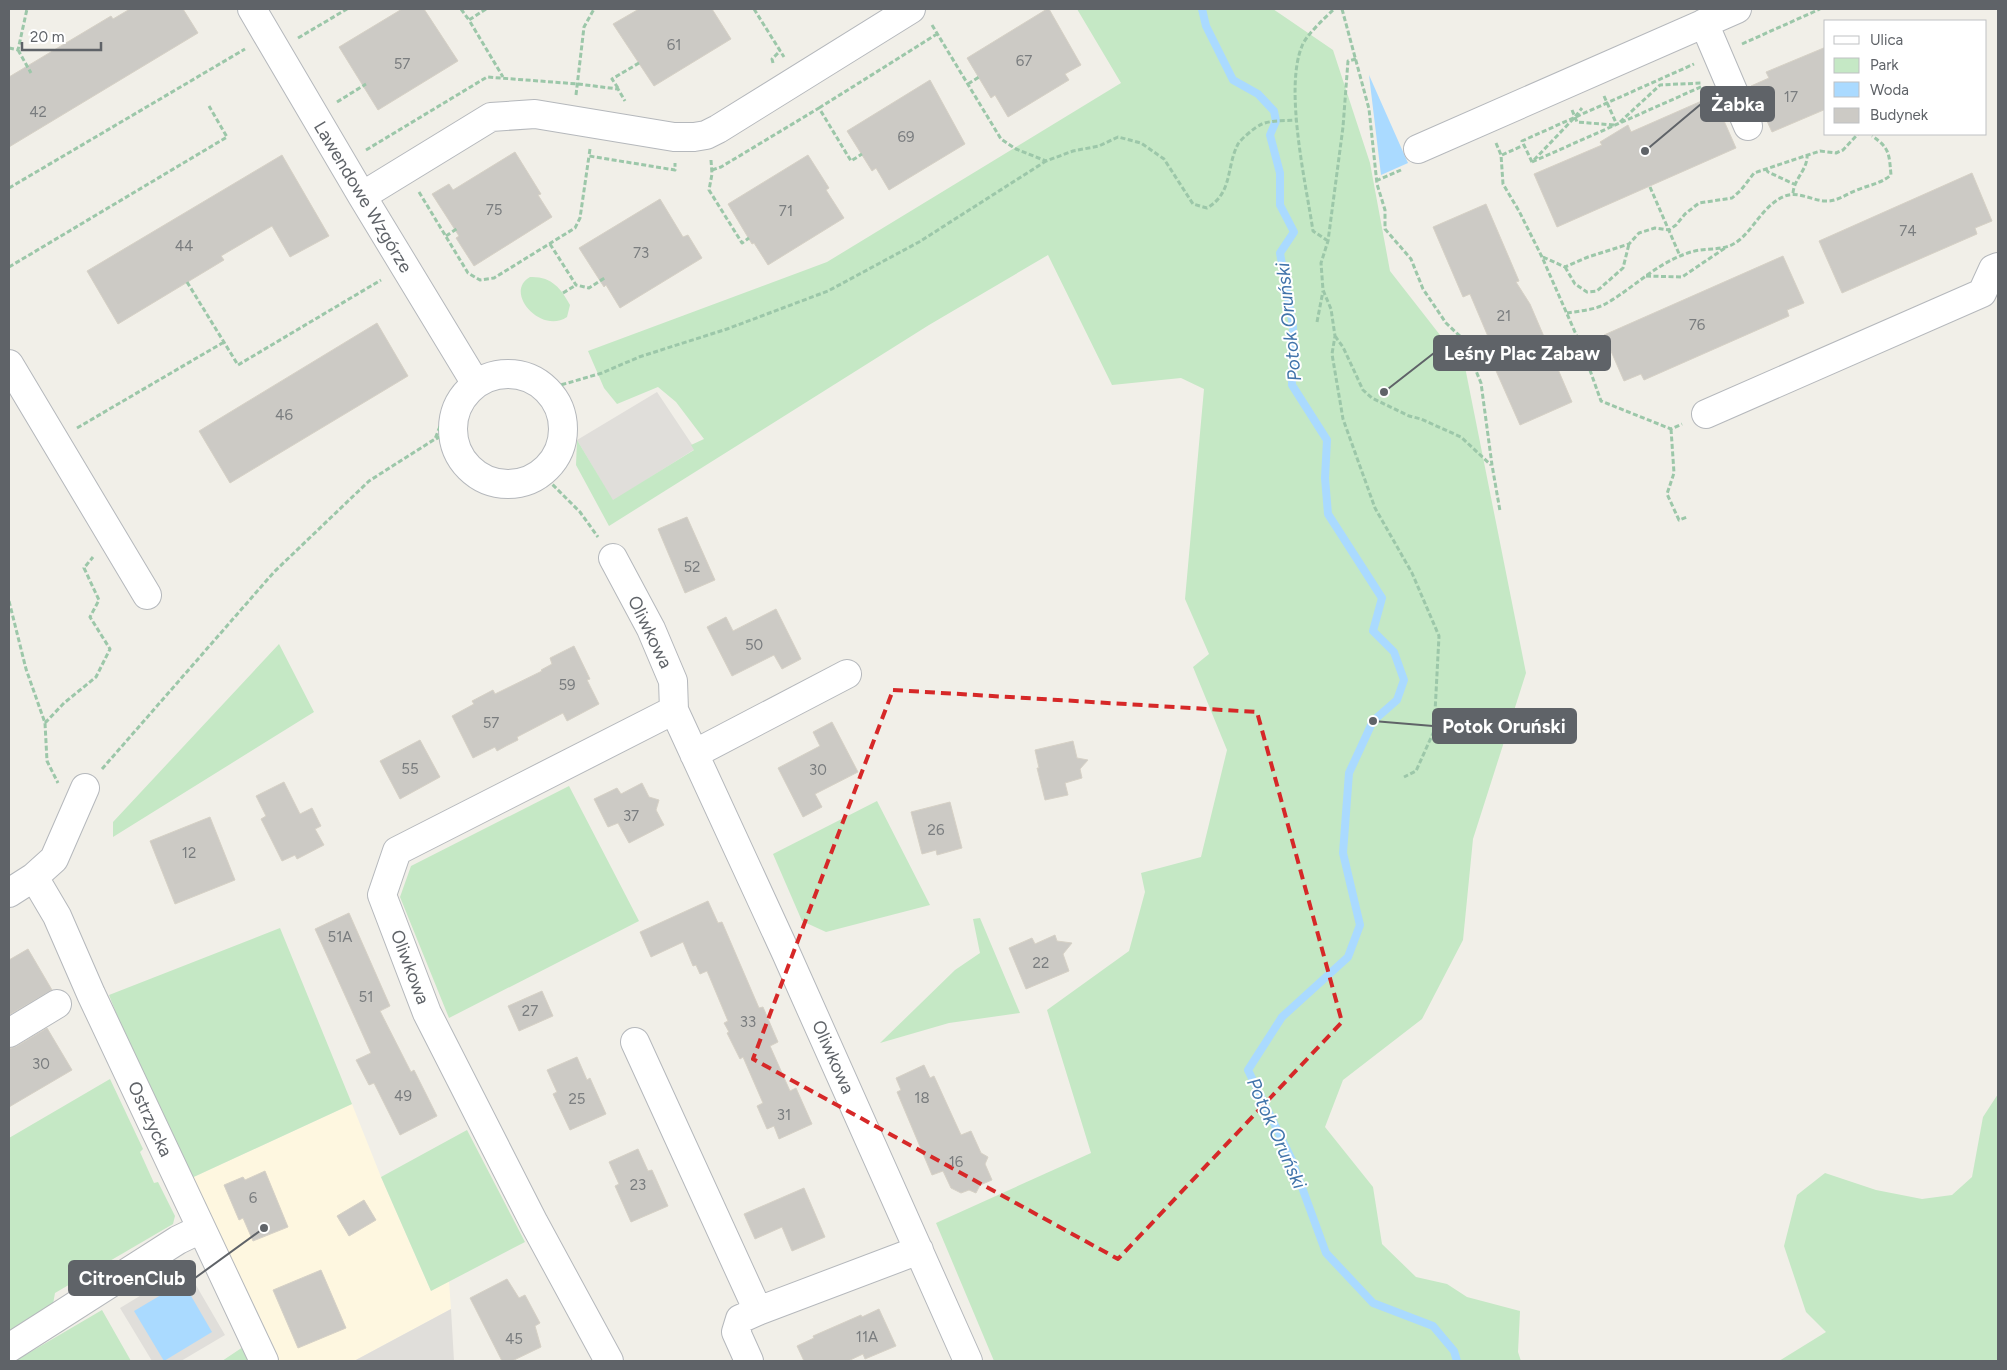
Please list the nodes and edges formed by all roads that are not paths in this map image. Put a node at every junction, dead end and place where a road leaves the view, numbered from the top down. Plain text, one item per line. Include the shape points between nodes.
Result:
1 (252, 9) edge
2 (1737, 9) edge
3 (919, 13) edge
4 (1707, 30) junction
5 (1748, 126) dead end
6 (1418, 149) dead end
7 (362, 196) junction
8 (1998, 267) edge
9 (9, 364) edge
10 (476, 384) junction
11 (1706, 414) dead end
12 (613, 558) road end
13 (147, 595) dead end
14 (847, 674) dead end
15 (674, 710) junction
16 (694, 754) junction
17 (85, 788) road end
18 (34, 877) junction
19 (9, 893) edge
20 (57, 1004) dead end
21 (9, 1032) edge
22 (634, 1042) dead end
23 (201, 1229) junction
24 (919, 1250) junction
25 (758, 1311) junction
26 (9, 1348) edge
27 (607, 1357) edge
28 (264, 1361) edge
29 (749, 1361) edge
30 (968, 1361) edge

1 - 7 street, Lawendowe Wzgórze
2 - 4 street
3 - 7 street via 706,135 674,137 535,114 491,117
4 - 5 street
4 - 6 street
7 - 10 street, Lawendowe Wzgórze
8 - 11 street via 1982,293
9 - 13 street
10 - 10 street via 494,376 513,374 531,378 547,390 558,405 564,423 562,442 555,460 542,474 526,482 509,485 491,482 463,462 444,434 464,396
12 - 15 street, Oliwkowa via 651,629 673,681
14 - 16 street
15 - 16 street, Oliwkowa
15 - 27 street, Oliwkowa via 397,851 382,895 428,1013 534,1223
16 - 24 street, Oliwkowa
17 - 18 street via 54,859
18 - 19 street
18 - 23 street, Ostrzycka via 58,916
20 - 21 street
22 - 25 street
23 - 26 street via 178,1240
23 - 28 street, Ostrzycka
24 - 25 street
24 - 30 street, Oliwkowa
25 - 29 street via 740,1319 736,1332

